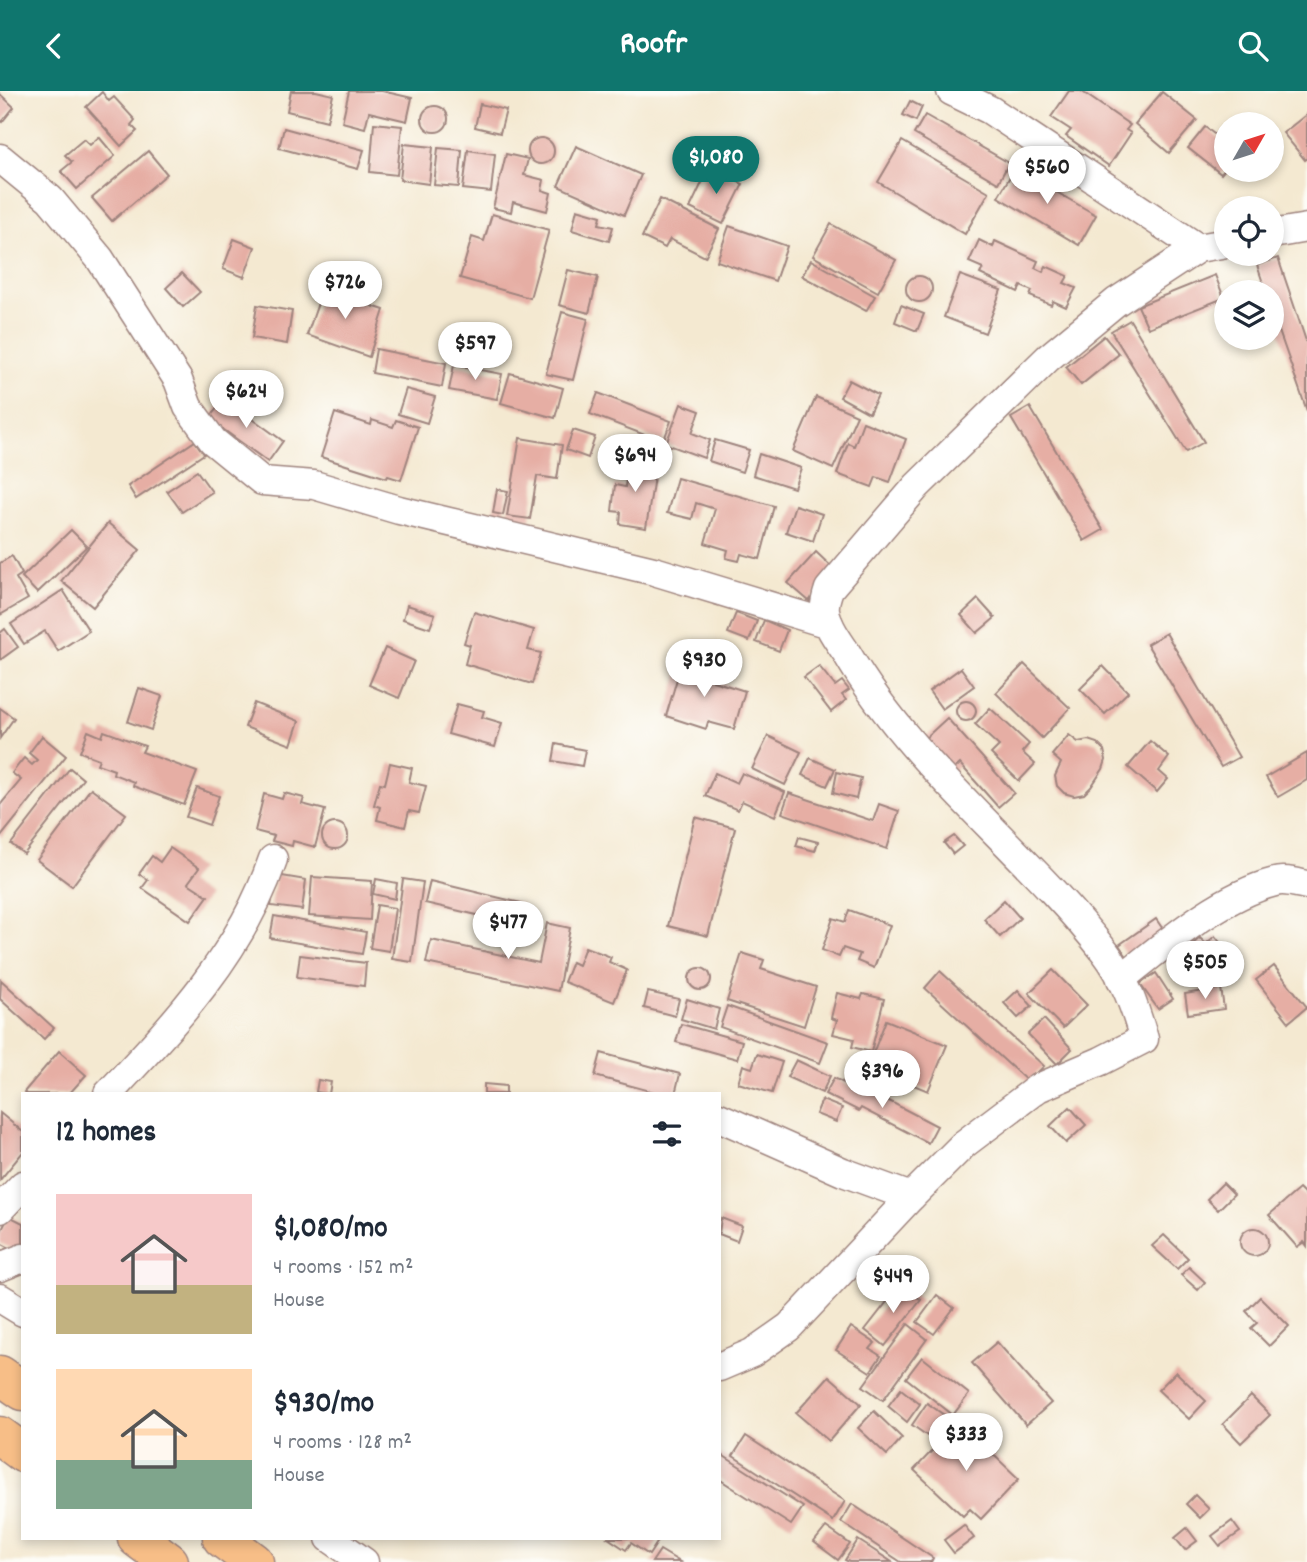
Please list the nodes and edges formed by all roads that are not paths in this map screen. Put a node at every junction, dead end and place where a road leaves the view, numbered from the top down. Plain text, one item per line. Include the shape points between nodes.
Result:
1 (951, 91) edge
2 (0, 158) edge
3 (1307, 228) edge
4 (1284, 232) edge
5 (1214, 246) edge
6 (1198, 249) junction
7 (829, 624) junction
8 (273, 859) dead end
9 (1307, 885) edge
10 (1121, 979) junction
11 (110, 1092) edge
12 (721, 1118) edge
13 (21, 1187) edge
14 (911, 1196) junction
15 (0, 1209) edge
16 (21, 1259) edge
17 (0, 1266) edge
18 (0, 1298) edge
19 (21, 1311) edge
20 (721, 1366) edge
21 (0, 1374) edge
22 (21, 1390) edge
23 (0, 1436) edge
24 (21, 1452) edge
25 (132, 1540) edge
26 (140, 1540) edge
27 (225, 1540) edge
28 (333, 1540) edge
29 (141, 1562) edge
30 (169, 1562) edge
31 (254, 1562) edge
32 (364, 1562) edge

1 - 6 street via 989,110
2 - 7 street via 50,199 100,259 178,380 188,407 213,441 262,481 314,485 654,572
3 - 4 street
5 - 6 street
6 - 7 street via 1116,302 1048,358 917,486 829,589 825,609
7 - 10 street via 865,685 929,764 1107,954
8 - 11 street via 247,922 220,962 181,1015
9 - 10 street via 1278,880 1243,895 1188,926
10 - 14 street via 1144,1039 1038,1088 964,1144
12 - 14 street via 843,1172
13 - 15 street
14 - 20 street via 789,1327 752,1353
16 - 17 street
18 - 19 street
21 - 22 highway
23 - 24 highway
25 - 29 street
26 - 30 highway
27 - 31 highway
28 - 32 street

